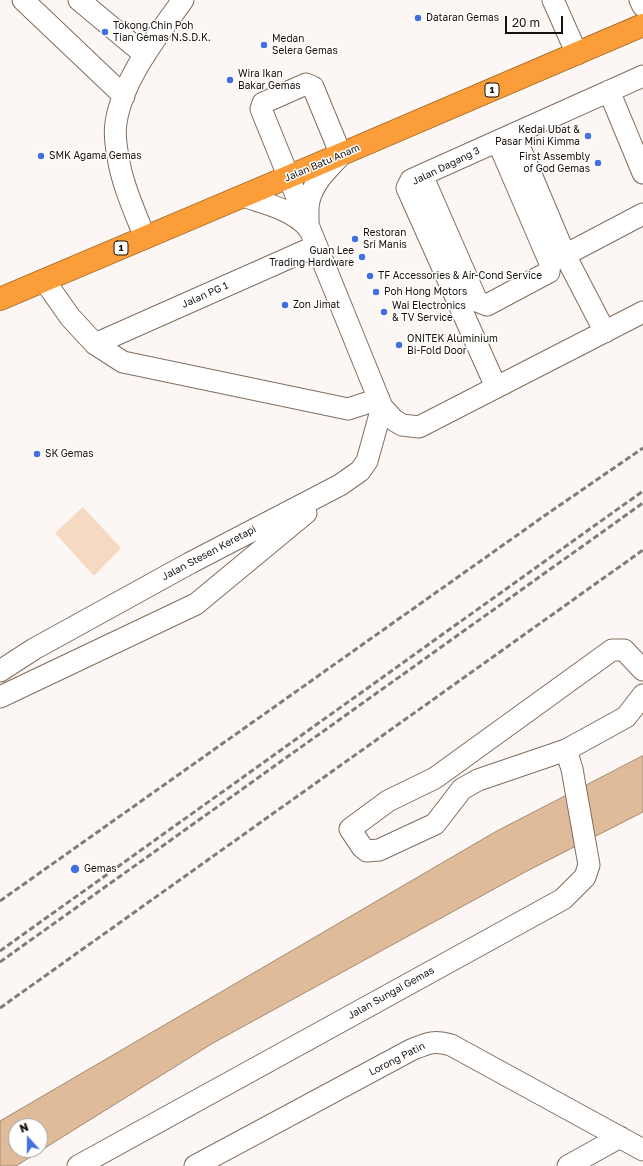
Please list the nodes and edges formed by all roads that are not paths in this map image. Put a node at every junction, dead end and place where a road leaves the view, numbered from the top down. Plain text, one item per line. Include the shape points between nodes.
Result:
1 (23, 0) edge
2 (79, 0) edge
3 (183, 0) edge
4 (553, 0) edge
5 (640, 0) edge
6 (643, 6) edge
7 (643, 25) edge
8 (577, 54) junction
9 (145, 55) junction
10 (643, 76) edge
11 (610, 91) junction
12 (124, 96) junction
13 (506, 138) junction
14 (341, 155) junction
15 (643, 173) edge
16 (422, 175) junction
17 (288, 177) junction
18 (243, 196) junction
19 (643, 214) edge
20 (312, 237) junction
21 (145, 238) junction
22 (565, 255) junction
23 (44, 280) junction
24 (0, 299) edge
25 (643, 312) edge
26 (605, 332) junction
27 (95, 344) junction
28 (496, 387) junction
29 (380, 403) junction
30 (340, 486) junction
31 (643, 670) edge
32 (0, 671) edge
33 (643, 695) edge
34 (0, 697) edge
35 (569, 759) junction
36 (620, 1138) junction
37 (643, 1150) edge
38 (78, 1166) edge
39 (196, 1166) edge
40 (568, 1166) edge

1 - 12 street
2 - 9 street
3 - 9 street
4 - 8 street
5 - 6 street
7 - 8 highway, Jalan Batu Anam / 1
8 - 14 highway, Jalan Batu Anam / 1
9 - 12 street
10 - 11 street, Jalan Dagang 3
11 - 13 street, Jalan Dagang 3
11 - 15 street
12 - 21 street via 115,125 118,158
13 - 16 street, Jalan Dagang 3
13 - 16 street via 550,263 549,272 486,305 477,301
13 - 22 street
14 - 17 highway, Jalan Batu Anam / 1
14 - 17 street via 313,87 306,84 263,103 261,109
14 - 20 street via 315,185 308,207
16 - 28 street, Jalan Dagang 3 via 411,180 407,188
17 - 18 highway, Jalan Batu Anam / 1
17 - 20 street
18 - 20 street via 300,219
18 - 21 highway, Jalan Batu Anam / 1
19 - 22 street
20 - 27 street, Jalan PG 1
20 - 29 street
21 - 23 highway, Jalan Batu Anam / 1
22 - 26 street
23 - 24 highway, Jalan Batu Anam / 1
23 - 27 street via 70,317
25 - 26 street
26 - 28 street
27 - 29 street via 123,362 348,409
28 - 29 street via 419,427 402,426
29 - 30 street, Jalan Stesen Keretapi via 366,461 360,471
30 - 32 street, Jalan Stesen Keretapi via 190,563 34,649
30 - 34 street via 196,604
31 - 35 street via 624,650 612,650 435,778 388,801 350,829 367,851 379,850 435,824 462,789 478,780
33 - 35 street via 626,717
35 - 38 street, Jalan Sungai Gemas via 589,865 585,877 563,899
36 - 37 street, Lorong Patin
36 - 39 street, Lorong Patin via 451,1045 439,1042 428,1043 412,1050
36 - 40 street

